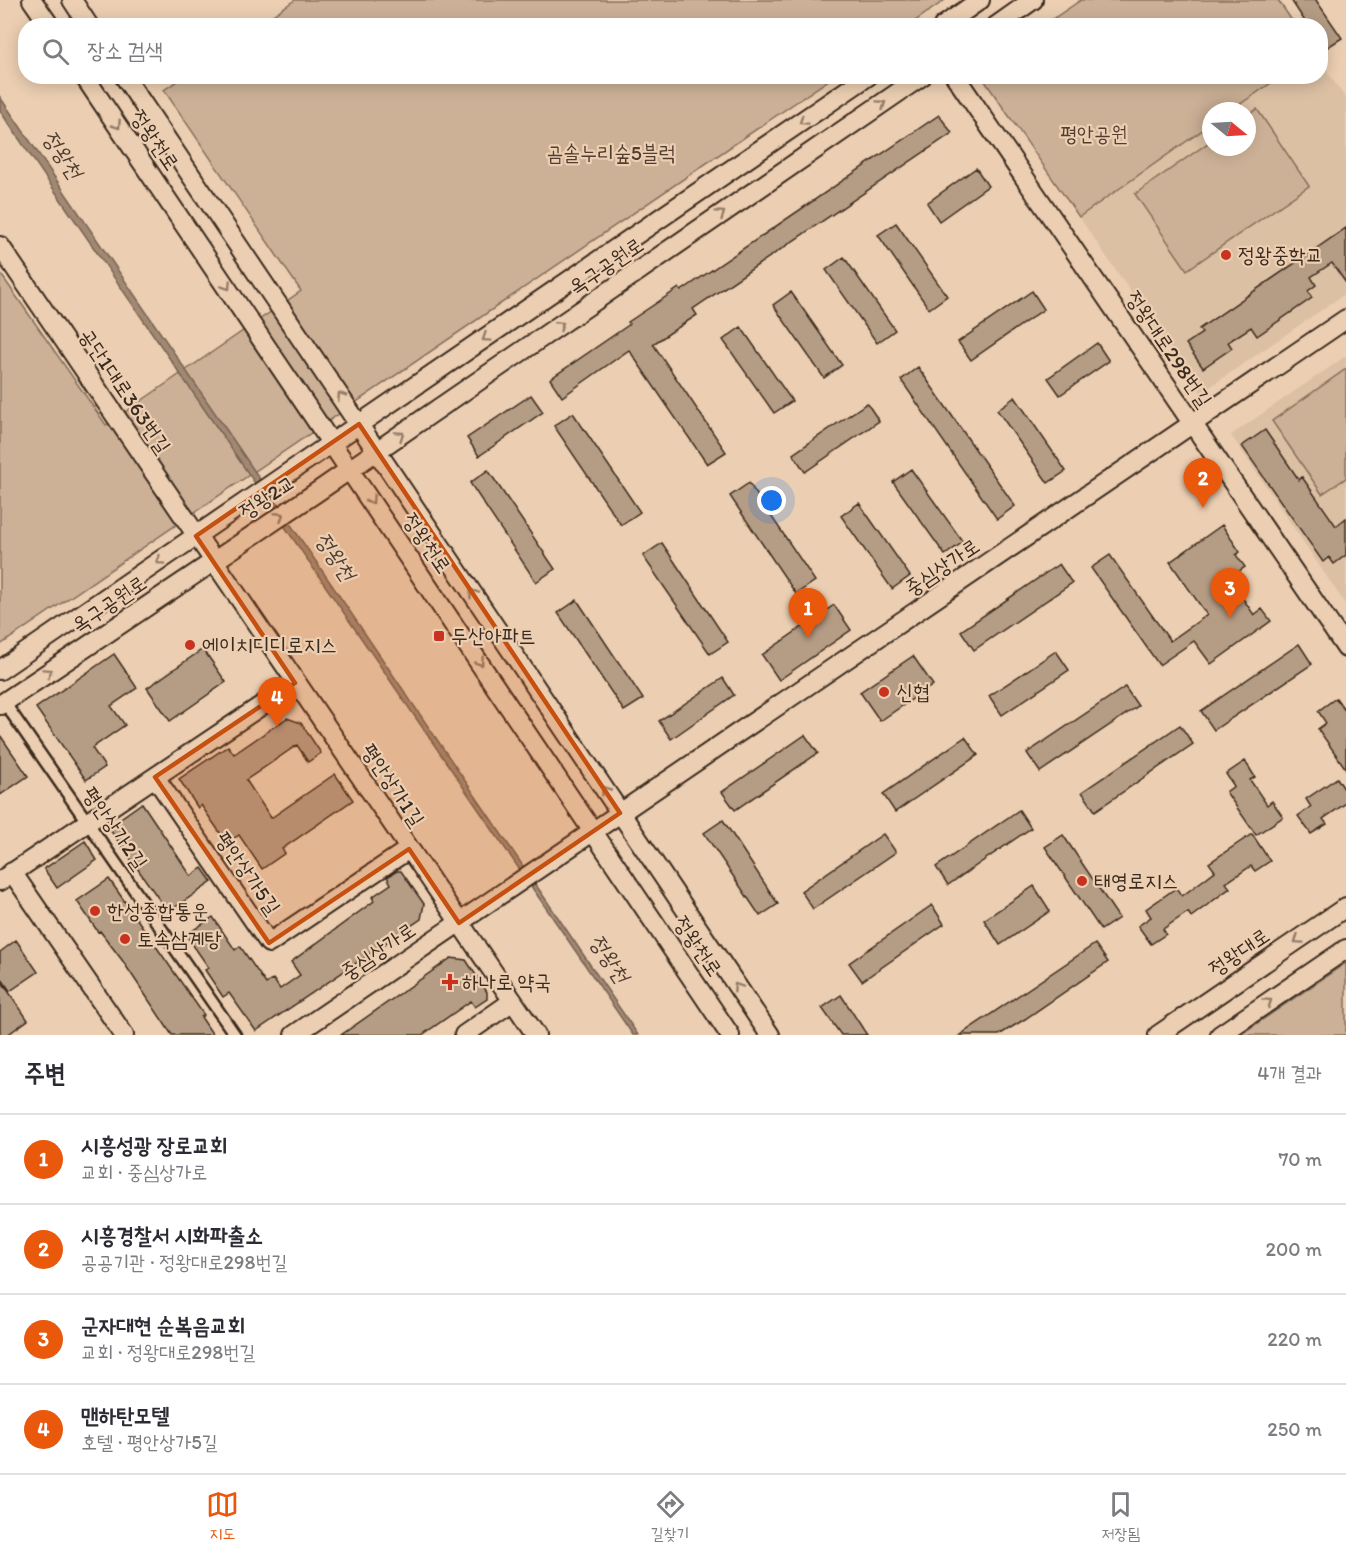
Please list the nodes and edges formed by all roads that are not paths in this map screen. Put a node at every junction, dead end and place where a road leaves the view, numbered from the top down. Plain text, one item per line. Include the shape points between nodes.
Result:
1 (32, 0) edge
2 (72, 0) edge
3 (980, 0) edge
4 (1033, 0) edge
5 (44, 18) edge
6 (84, 18) edge
7 (954, 18) edge
8 (1007, 18) edge
9 (89, 84) edge
10 (129, 84) edge
11 (856, 84) edge
12 (910, 84) edge
13 (960, 84) edge
14 (0, 246) edge
15 (1346, 319) edge
16 (1192, 423) junction
17 (359, 424) junction
18 (333, 443) junction
19 (377, 451) junction
20 (297, 467) joint
21 (350, 469) junction
22 (317, 492) joint
23 (225, 516) joint
24 (196, 536) junction
25 (243, 540) joint
26 (213, 561) junction
27 (1346, 648) edge
28 (0, 670) edge
29 (296, 683) junction
30 (2, 704) edge
31 (155, 777) junction
32 (620, 813) junction
33 (87, 822) junction
34 (593, 831) junction
35 (409, 849) junction
36 (6, 876) edge
37 (1346, 907) edge
38 (459, 923) junction
39 (1346, 949) edge
40 (513, 1001) junction
41 (124, 1035) edge
42 (235, 1035) edge
43 (294, 1035) edge
44 (464, 1035) edge
45 (536, 1035) edge
46 (730, 1035) edge
47 (770, 1035) edge
48 (1158, 1035) edge
49 (1220, 1035) edge

1 - 5 street
2 - 6 street
3 - 7 street
4 - 8 street
9 -> 18 street, 정왕천로
17 -> 10 street, 정왕천로
11 -> 17 street, 옥구공원로
19 -> 12 street, 옥구공원로
13 - 16 street, 정왕대로298번길
14 - 24 street, 공단1대로363번길
15 - 16 street, 중심상가로
16 - 27 street, 정왕대로298번길
16 - 32 street, 중심상가로
17 - 18 street, 옥구공원로
17 - 19 street, 정왕천로
18 - 20 street, 옥구공원로
18 - 21 street, 정왕천로
19 - 21 street, 옥구공원로
32 -> 19 street, 정왕천로
20 - 23 street, 정왕2교
21 - 22 street, 옥구공원로
21 -> 34 street, 정왕천로
25 -> 22 street, 정왕2교
23 - 24 street, 옥구공원로
24 - 26 street, 공단1대로363번길
24 -> 28 street, 옥구공원로
25 - 26 street, 옥구공원로
26 - 29 street, 평안상가1길
30 -> 26 street, 옥구공원로
29 - 31 street
29 - 35 street, 평안상가1길
30 - 33 street, 평안상가2길
31 - 33 street
31 - 35 street, 평안상가5길 via 269,943
32 - 34 street, 중심상가로
47 -> 32 street, 정왕천로
33 - 36 street
33 - 42 street, 평안상가2길
34 - 38 street, 중심상가로
34 - 46 street, 정왕천로
35 - 38 street, 평안상가1길
36 - 41 street
37 -> 48 street, 정왕대로
38 - 40 street, 평안상가1길
38 - 43 street, 중심상가로
49 -> 39 street
40 - 44 street
40 - 45 street, 평안상가1길

